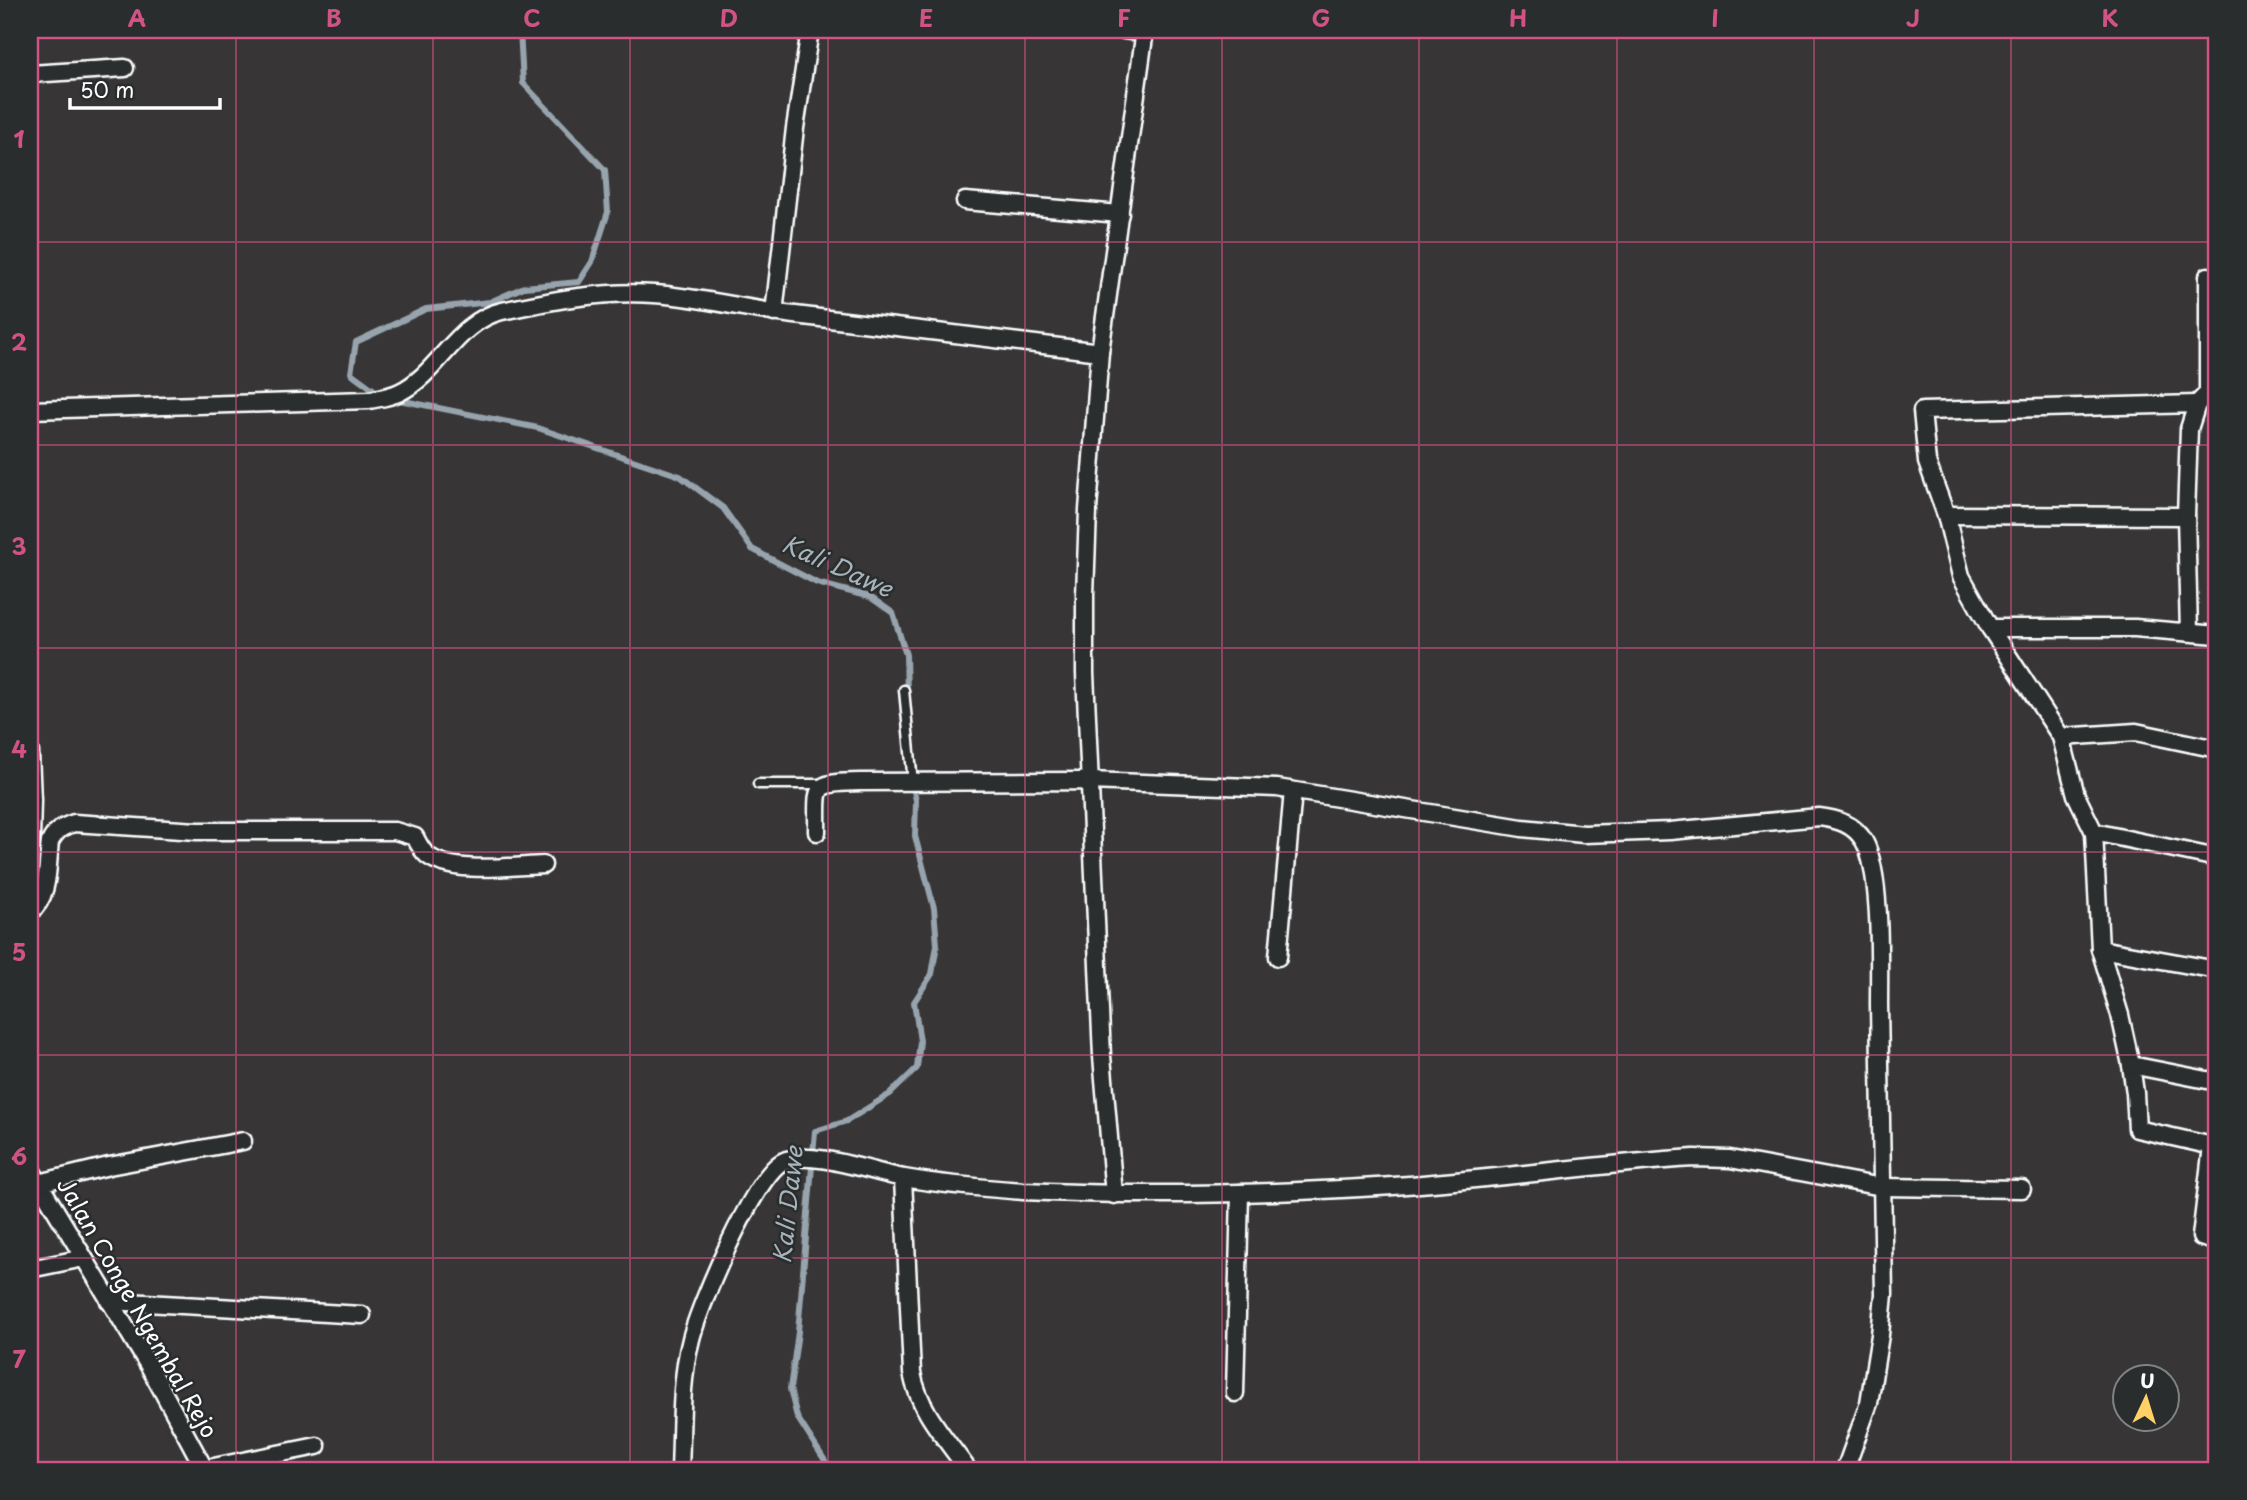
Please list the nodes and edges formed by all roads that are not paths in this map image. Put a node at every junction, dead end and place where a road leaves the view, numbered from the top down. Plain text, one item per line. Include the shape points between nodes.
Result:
1 (810, 30) edge
2 (1124, 30) edge
3 (1145, 31) edge
4 (125, 68) dead end
5 (30, 74) edge
6 (965, 201) dead end
7 (1119, 214) junction
8 (2208, 276) dead end
9 (2213, 307) edge
10 (774, 313) junction
11 (1100, 352) junction
12 (2207, 397) edge
13 (30, 410) edge
14 (1946, 515) junction
15 (2186, 516) junction
16 (1990, 628) junction
17 (2189, 632) junction
18 (2217, 635) edge
19 (904, 690) dead end
20 (2061, 737) junction
21 (2217, 749) edge
22 (30, 751) edge
23 (1089, 781) junction
24 (914, 783) junction
25 (758, 784) dead end
26 (827, 784) junction
27 (1293, 791) junction
28 (817, 832) dead end
29 (2094, 832) junction
30 (2217, 858) edge
31 (543, 864) dead end
32 (30, 878) edge
33 (30, 912) edge
34 (2100, 950) junction
35 (1278, 957) dead end
36 (2217, 970) edge
37 (2131, 1065) junction
38 (2217, 1082) edge
39 (243, 1141) dead end
40 (2215, 1147) edge
41 (30, 1168) edge
42 (903, 1178) junction
43 (39, 1183) junction
44 (1882, 1187) junction
45 (2022, 1189) dead end
46 (1240, 1193) junction
47 (1114, 1195) junction
48 (2217, 1241) edge
49 (83, 1258) junction
50 (30, 1269) edge
51 (110, 1301) junction
52 (362, 1315) dead end
53 (1235, 1393) dead end
54 (317, 1446) dead end
55 (204, 1470) edge
56 (680, 1470) edge
57 (968, 1470) edge
58 (1845, 1470) edge

1 - 10 street
2 - 3 street
3 - 7 street
4 - 5 street
6 - 7 street
7 - 11 street
8 - 9 street
9 - 12 street
10 - 11 street
10 - 13 street via 651,293 582,297 483,317 418,380 385,397
11 - 23 street via 1085,595
12 - 14 street via 1922,411 1927,462
12 - 15 street via 2189,429
14 - 15 street
14 - 16 street via 1961,576
15 - 17 street
16 - 17 street
16 - 20 street
17 - 18 street
19 - 24 lane
20 - 21 street via 2136,732
20 - 29 street via 2076,795
22 - 32 street
23 - 24 street
23 - 27 street
23 - 47 street via 1101,1056
24 - 26 street
25 - 26 lane
26 - 28 street via 818,794
27 - 35 street
27 - 44 street via 1556,833 1631,834 1819,817 1850,827 1863,839 1874,872
29 - 30 street
29 - 34 street
31 - 33 street via 452,865 427,855 415,837 395,831 197,831 74,823 61,827 50,842 43,894
34 - 36 street
34 - 37 street
37 - 38 street
37 - 40 street via 2137,1129
39 - 43 street
40 - 48 street via 2201,1237
41 - 43 street, Jalan Conge Ngembal Rejo
42 - 47 street via 969,1188
42 - 56 street via 801,1157 773,1168 722,1257 691,1338
42 - 57 street via 915,1392
43 - 49 street, Jalan Conge Ngembal Rejo
44 - 45 street
44 - 46 street via 1730,1159 1694,1158 1396,1186
44 - 58 street via 1880,1335 1869,1403
46 - 47 street
46 - 53 street
49 - 50 street
49 - 51 street, Jalan Conge Ngembal Rejo
51 - 52 street
51 - 55 street, Jalan Conge Ngembal Rejo
54 - 55 street

